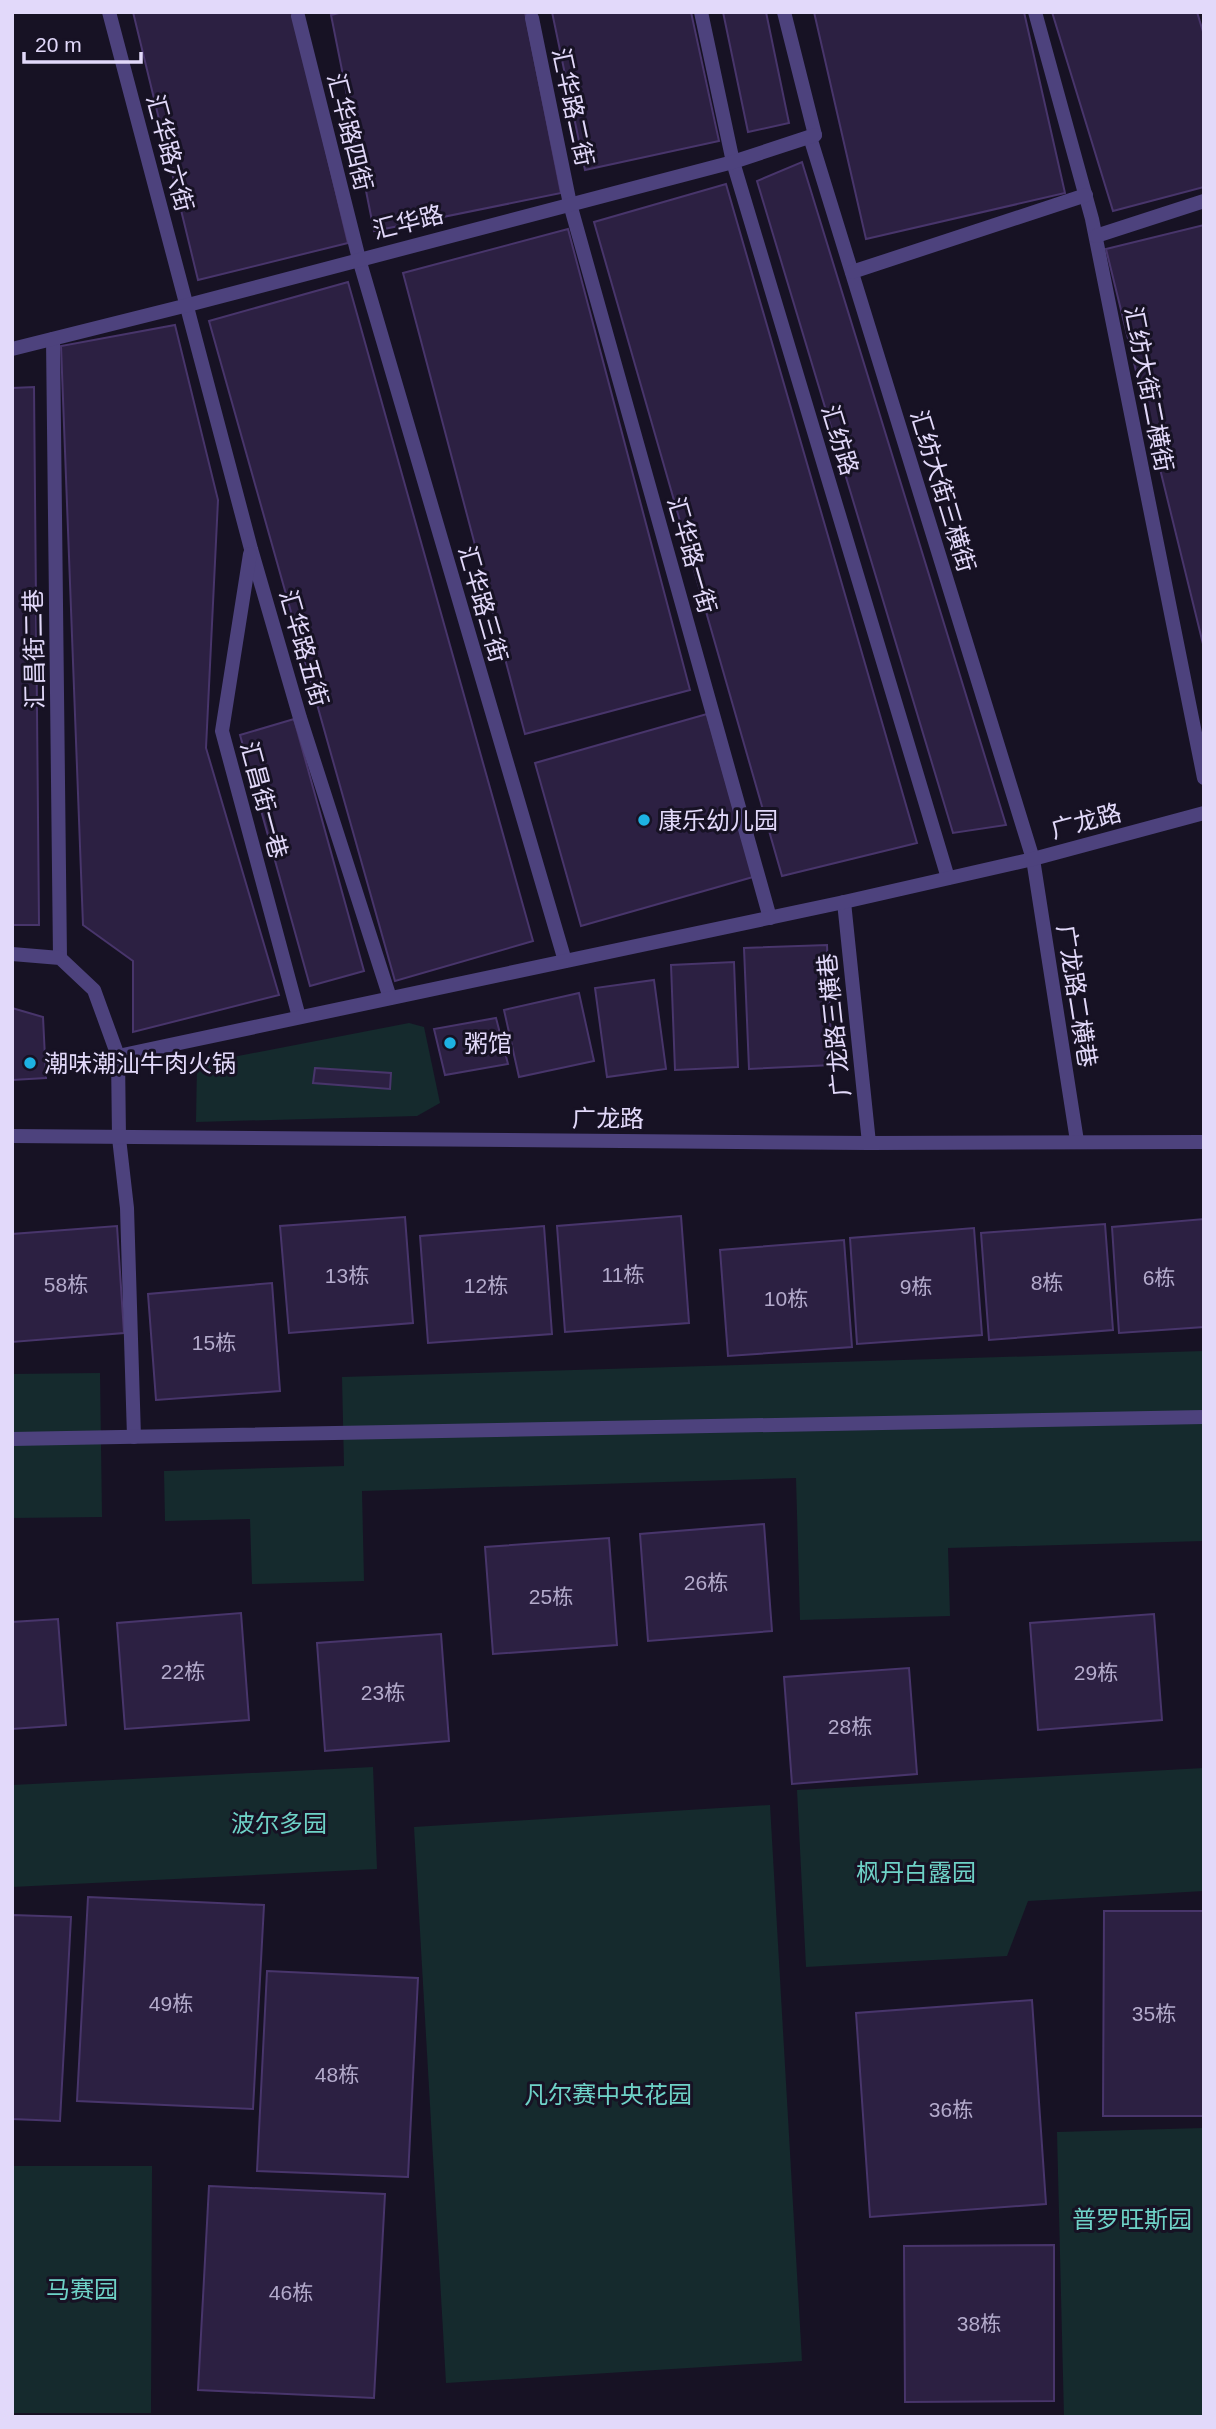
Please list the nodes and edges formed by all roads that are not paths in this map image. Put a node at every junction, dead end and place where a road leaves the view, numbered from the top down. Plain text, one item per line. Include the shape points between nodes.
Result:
1 (109, 12) edge
2 (701, 12) edge
3 (784, 12) edge
4 (1035, 12) edge
5 (298, 16) dead end
6 (532, 18) dead end
7 (812, 136) junction
8 (733, 162) junction
9 (1086, 195) junction
10 (1204, 201) edge
11 (570, 204) junction
12 (1096, 236) junction
13 (359, 259) junction
14 (852, 272) junction
15 (188, 305) junction
16 (53, 339) junction
17 (12, 349) edge
18 (251, 549) junction
19 (1204, 778) edge
20 (1204, 813) edge
21 (1033, 859) junction
22 (948, 878) junction
23 (844, 902) junction
24 (769, 918) junction
25 (12, 954) edge
26 (60, 958) junction
27 (565, 961) junction
28 (390, 998) junction
29 (299, 1017) junction
30 (117, 1056) junction
31 (12, 1136) edge
32 (119, 1138) junction
33 (1077, 1141) junction
34 (1204, 1142) edge
35 (869, 1143) junction
36 (1204, 1417) edge
37 (134, 1437) junction
38 (12, 1439) edge

1 - 15 street, 汇华路六街
2 - 8 street, 汇纺路
3 - 7 street, 汇纺大街三横街
4 - 9 street, 汇纺大街二横街
5 - 13 street, 汇华路四街
6 - 11 street, 汇华路二街
7 - 8 street, 汇华路
7 - 14 street, 汇纺大街三横街
8 - 11 street, 汇华路
8 - 22 street, 汇纺路
9 - 12 street, 汇纺大街二横街
9 - 14 street
10 - 12 street
11 - 13 street, 汇华路
11 - 24 street, 汇华路一街
12 - 19 street, 汇纺大街二横街
13 - 15 street, 汇华路
13 - 27 street, 汇华路三街
14 - 21 street, 汇纺大街三横街
15 - 16 street, 汇华路
15 - 18 street, 汇华路五街
16 - 17 street, 汇华路
16 - 26 street, 汇昌街二巷
18 - 28 street, 汇华路五街
18 - 29 street, 汇昌街一巷 via 222,731
20 - 21 street, 广龙路
21 - 22 street, 广龙路
21 - 33 street, 广龙路二横巷
22 - 23 street, 广龙路
23 - 24 street, 广龙路
23 - 35 street, 广龙路三横巷
24 - 27 street, 广龙路
25 - 26 street
26 - 30 street via 94,990
27 - 28 street, 广龙路
28 - 29 street, 广龙路
29 - 30 street, 广龙路
30 - 32 street
31 - 32 street, 广龙路
32 - 35 street, 广龙路
32 - 37 street via 127,1208
33 - 34 street, 广龙路
33 - 35 street, 广龙路
36 - 37 street
37 - 38 street

